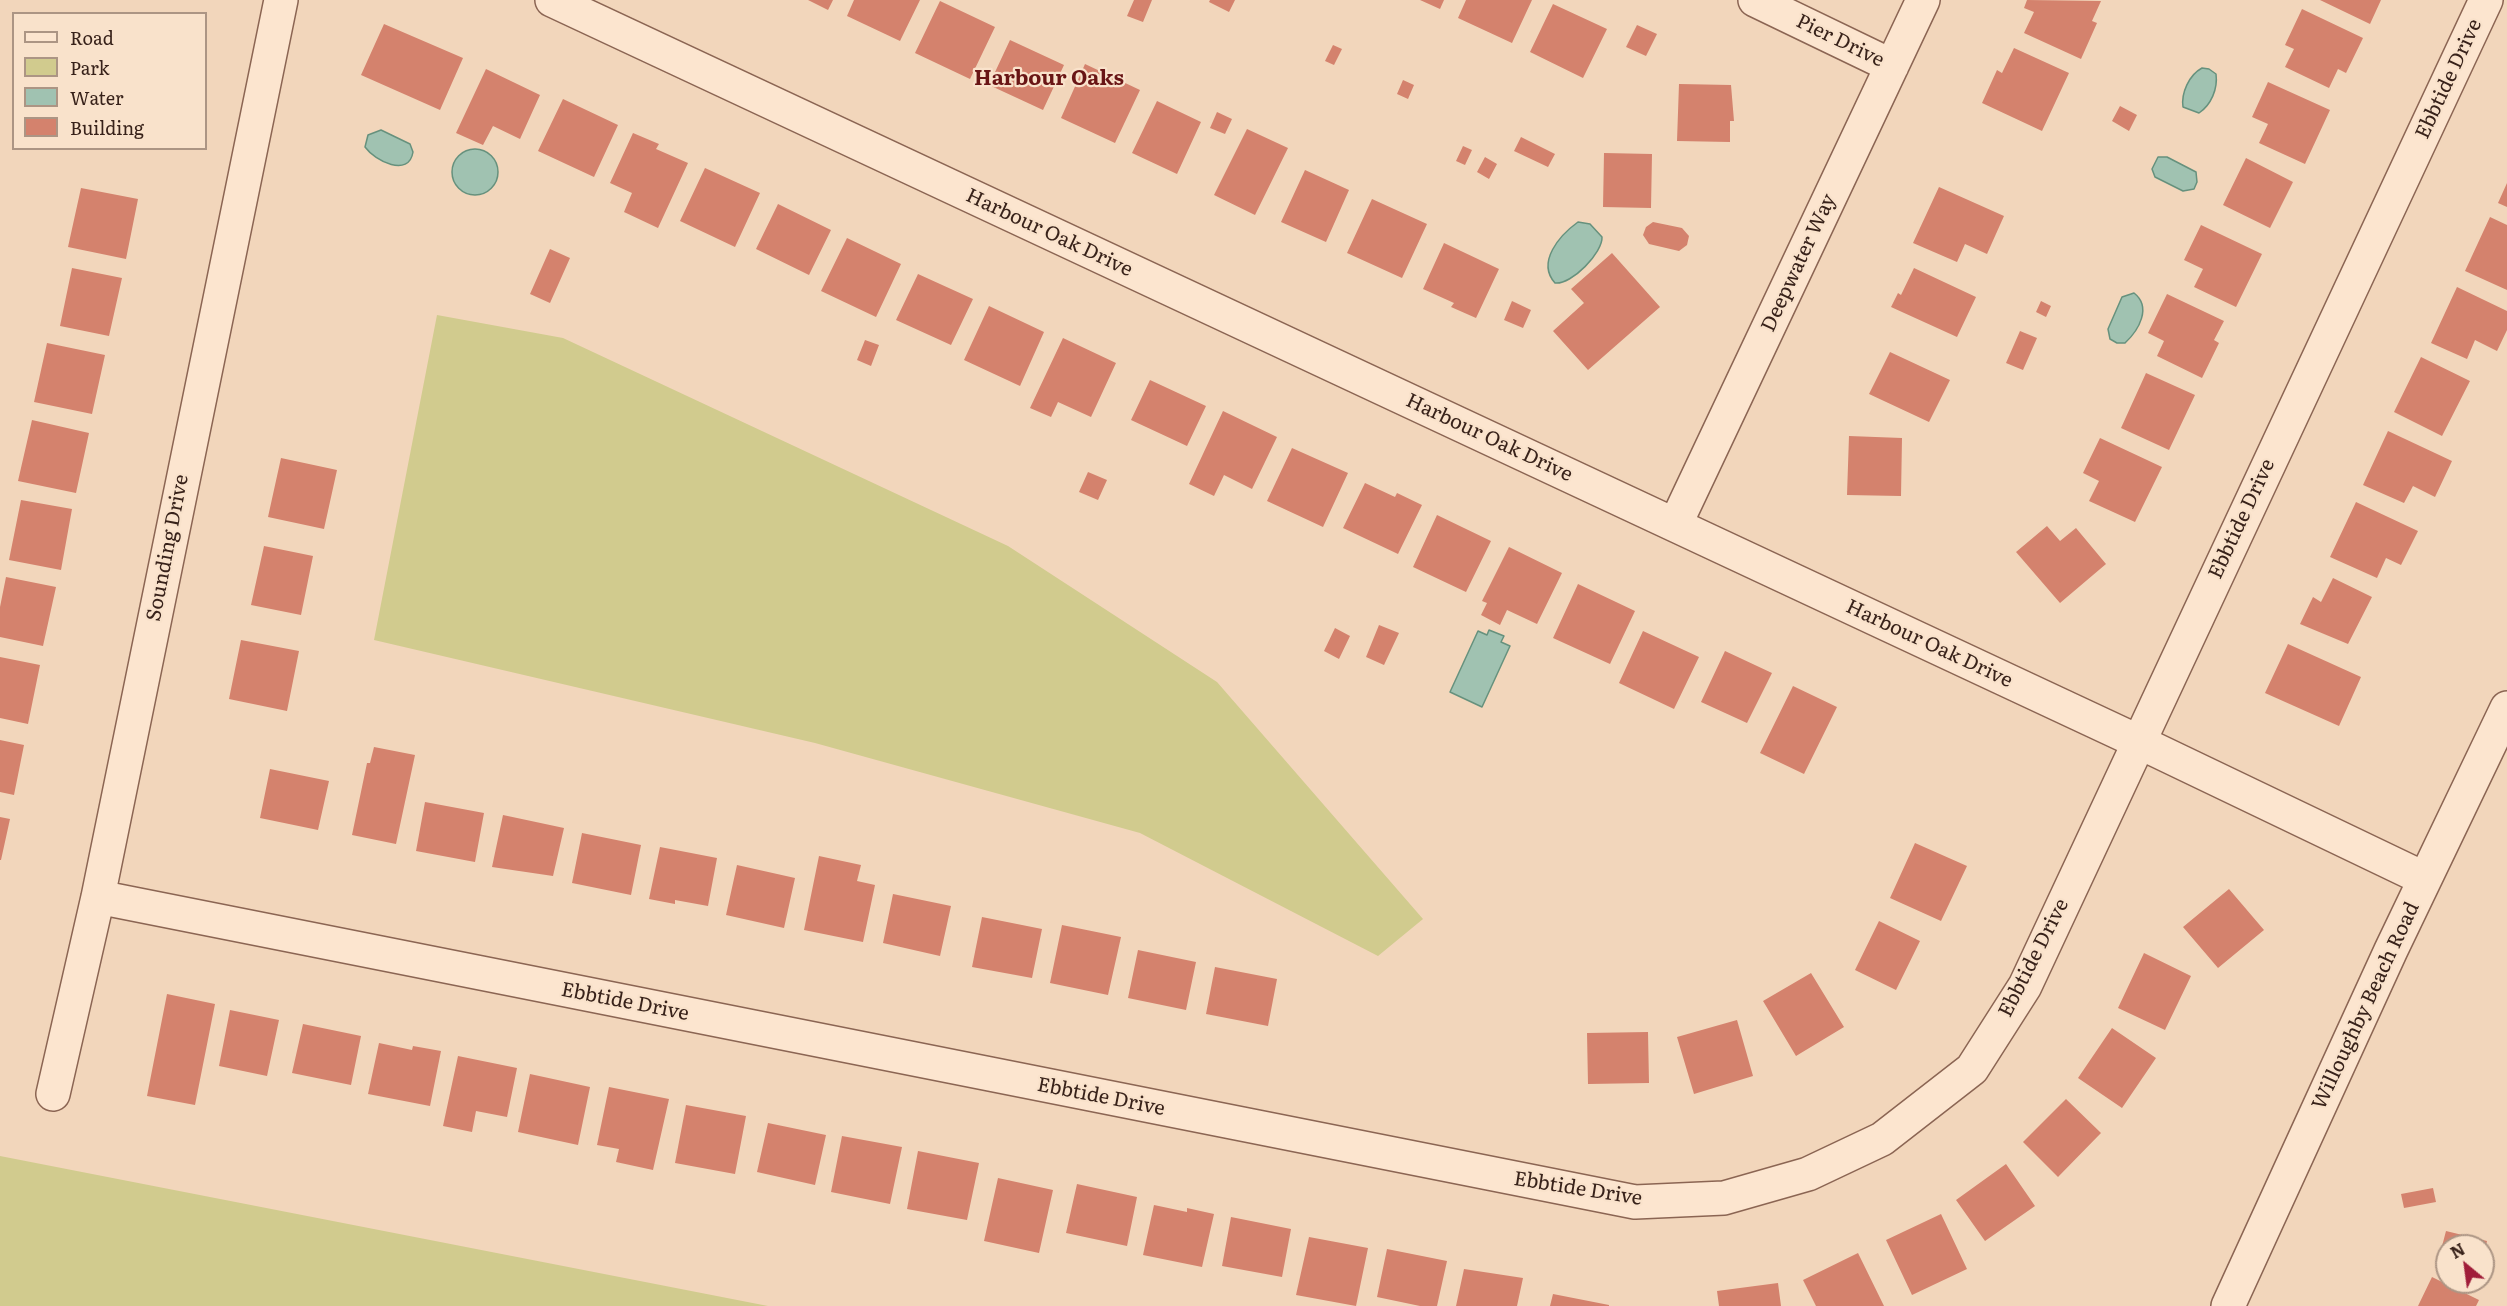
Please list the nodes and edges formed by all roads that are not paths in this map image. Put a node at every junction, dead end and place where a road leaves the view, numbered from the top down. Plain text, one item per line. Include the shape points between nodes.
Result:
1 (281, 0) edge
2 (552, 0) edge
3 (1755, 0) edge
4 (1923, 0) edge
5 (2486, 0) edge
6 (1892, 66) junction
7 (1675, 525) junction
8 (2507, 708) edge
9 (2138, 741) junction
10 (2425, 879) junction
11 (98, 897) junction
12 (52, 1094) dead end
13 (2228, 1306) edge

1 - 11 street, Sounding Drive
2 - 7 street, Harbour Oak Drive
3 - 6 street, Pier Drive
4 - 6 street, Deepwater Way
5 - 9 street, Ebbtide Drive
6 - 7 street, Deepwater Way
7 - 9 street, Harbour Oak Drive
8 - 10 street, Willoughby Beach Road
9 - 10 street, Harbour Oak Drive
9 - 11 street, Ebbtide Drive via 2025,986 1972,1069 1882,1140 1808,1174 1724,1198 1635,1202
10 - 13 street, Willoughby Beach Road
11 - 12 street, Sounding Drive

